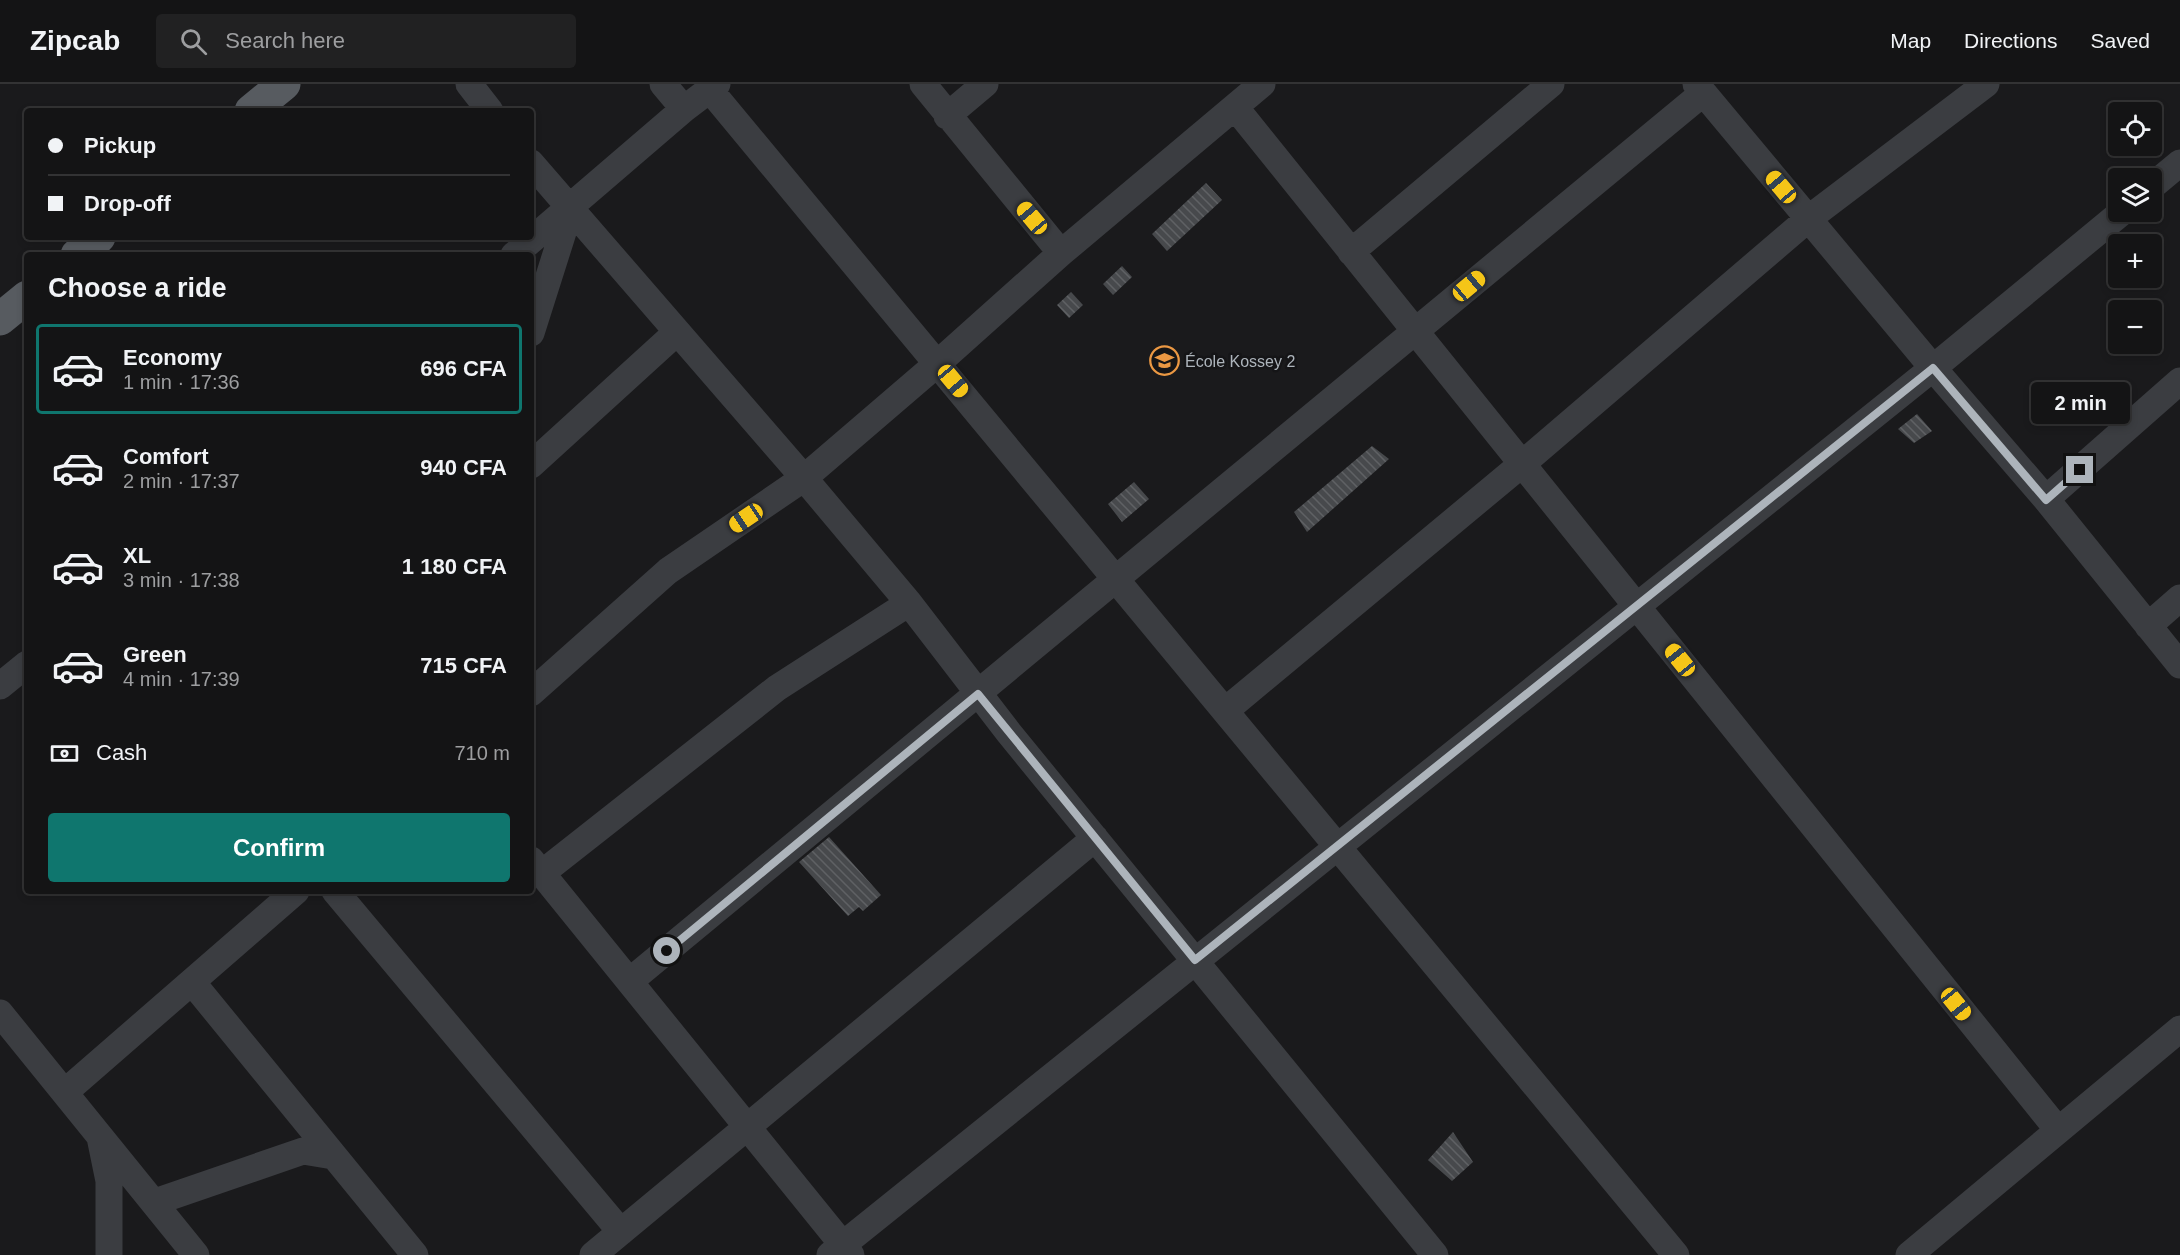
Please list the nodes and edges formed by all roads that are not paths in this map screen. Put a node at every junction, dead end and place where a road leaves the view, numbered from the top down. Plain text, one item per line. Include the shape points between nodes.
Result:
1 (284, 84) edge
2 (469, 84) edge
3 (663, 84) edge
4 (923, 84) edge
5 (985, 84) edge
6 (1262, 84) edge
7 (1551, 84) edge
8 (714, 87) edge
9 (1974, 87) edge
10 (1699, 88) edge
11 (1235, 107) junction
12 (255, 108) edge
13 (488, 108) edge
14 (684, 109) junction
15 (947, 116) junction
16 (2180, 163) edge
17 (534, 166) edge
18 (2162, 178) edge
19 (570, 207) junction
20 (1808, 219) junction
21 (2110, 222) edge
22 (534, 238) edge
23 (95, 240) edge
24 (532, 240) edge
25 (81, 252) edge
26 (518, 252) edge
27 (1351, 252) junction
28 (1061, 253) junction
29 (24, 299) edge
30 (0, 319) edge
31 (534, 323) edge
32 (1415, 331) junction
33 (678, 332) junction
34 (938, 363) junction
35 (1933, 368) junction
36 (2180, 381) edge
37 (534, 462) edge
38 (1522, 464) junction
39 (804, 478) junction
40 (2046, 500) junction
41 (1116, 578) junction
42 (2180, 598) edge
43 (909, 603) junction
44 (1636, 606) junction
45 (2148, 626) junction
46 (2180, 665) edge
47 (24, 666) edge
48 (0, 686) edge
49 (534, 690) edge
50 (978, 694) junction
51 (1226, 710) junction
52 (1095, 838) junction
53 (1337, 846) junction
54 (536, 867) edge
55 (293, 894) edge
56 (338, 894) edge
57 (1195, 960) junction
58 (630, 981) junction
59 (192, 982) junction
60 (0, 1013) edge
61 (2180, 1029) edge
62 (64, 1092) junction
63 (747, 1127) junction
64 (2058, 1130) junction
65 (100, 1135) junction
66 (333, 1156) junction
67 (154, 1202) junction
68 (621, 1232) junction
69 (841, 1252) edge
70 (1915, 1253) edge
71 (109, 1255) edge
72 (196, 1255) edge
73 (414, 1255) edge
74 (593, 1255) edge
75 (1436, 1255) edge
76 (1676, 1255) edge

1 - 12 main road
2 - 13 street
3 - 14 street
4 - 15 street
5 - 15 street
6 - 11 street
7 - 27 street
8 - 14 street
8 - 34 street
9 - 20 street
10 - 20 street
10 - 32 street
11 - 27 street
11 - 28 street
14 - 19 street
15 - 28 street
16 - 18 street
17 - 19 street
19 - 22 street
19 - 31 street
19 - 33 street
20 - 35 street
20 - 38 street
21 - 35 street
23 - 25 main road
24 - 26 street
27 - 32 street
28 - 34 street
29 - 30 main road
32 - 38 street
32 - 41 street
33 - 37 street
33 - 39 street
34 - 39 street
34 - 41 street
35 - 40 street
35 - 44 street
36 - 40 street
38 - 44 street
38 - 51 street
39 - 43 street
39 - 49 street via 668,571
40 - 45 street
41 - 50 street
41 - 51 street
42 - 45 street
43 - 50 street
43 - 54 street via 777,688
44 - 53 street
44 - 64 street
45 - 46 street
47 - 48 street
50 - 52 street
50 - 58 street
51 - 53 street
52 - 57 street
52 - 63 street
53 - 57 street
53 - 76 street
54 - 58 street
55 - 59 street
56 - 68 street
57 - 69 street
57 - 75 street
58 - 63 street
59 - 62 street
59 - 66 street
60 - 62 street
61 - 64 street
62 - 65 street
63 - 68 street
63 - 69 street
64 - 70 street
65 - 67 street
65 - 71 street via 108,1181
66 - 67 street via 303,1151
66 - 73 street
67 - 72 street
68 - 74 street

